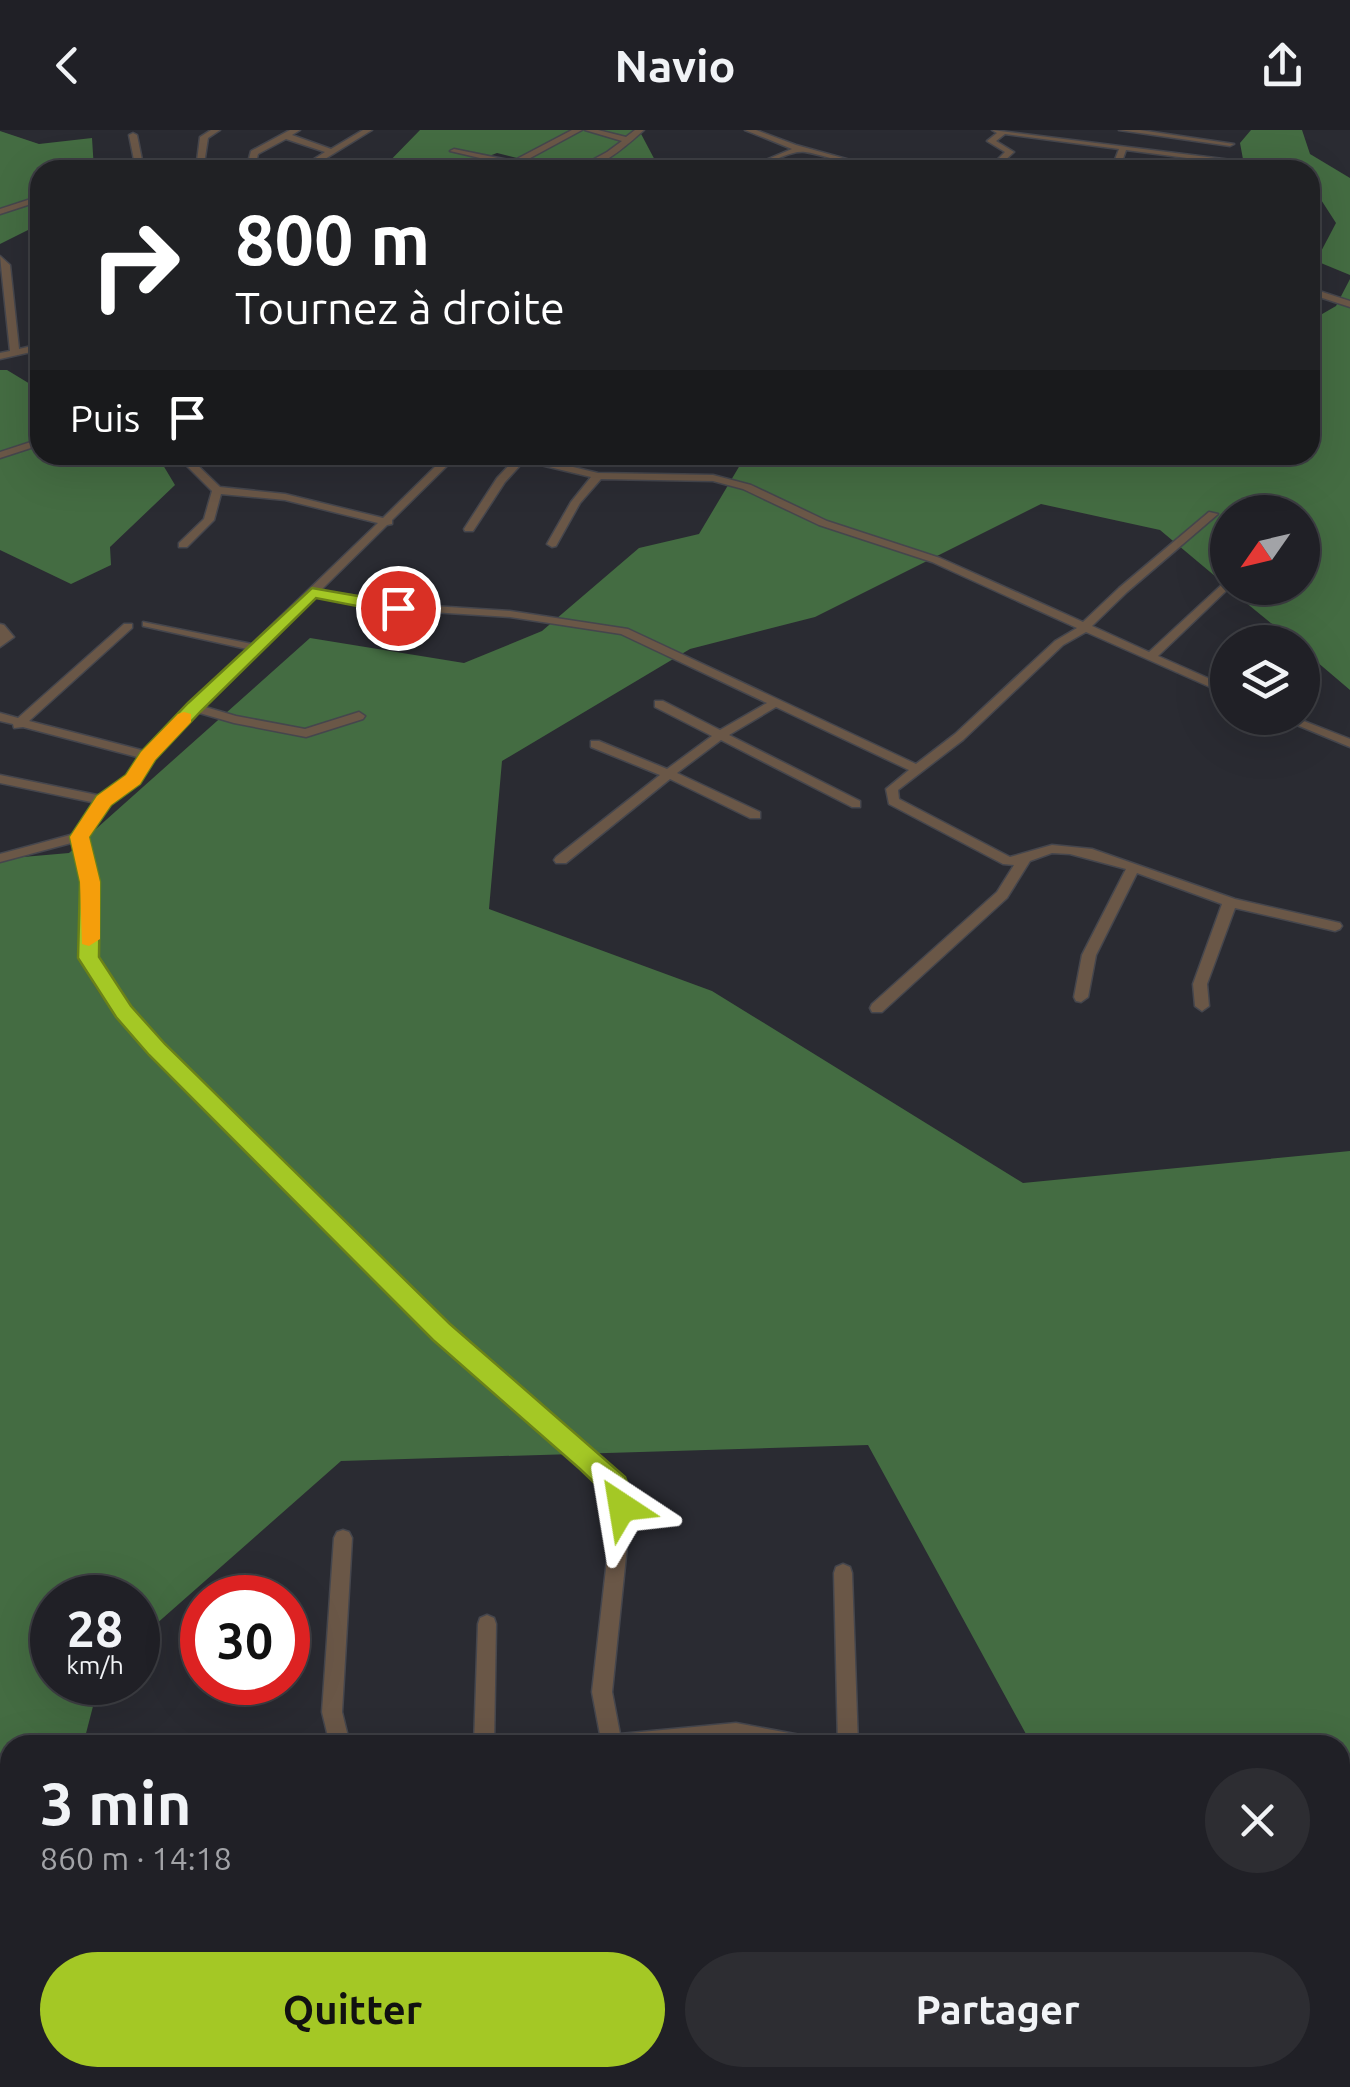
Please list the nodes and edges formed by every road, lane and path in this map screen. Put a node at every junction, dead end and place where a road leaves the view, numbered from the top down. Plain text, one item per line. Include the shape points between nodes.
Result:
1 (216, 130) edge
2 (296, 130) edge
3 (368, 130) edge
4 (578, 130) edge
5 (589, 130) edge
6 (640, 130) edge
7 (748, 130) edge
8 (1123, 130) edge
9 (1000, 131) edge
10 (133, 135) dead end
11 (286, 136) junction
12 (630, 140) junction
13 (1230, 144) dead end
14 (799, 148) junction
15 (1123, 148) junction
16 (454, 150) dead end
17 (332, 152) junction
18 (1182, 156) junction
19 (138, 160) edge
20 (204, 160) edge
21 (252, 160) edge
22 (318, 160) edge
23 (501, 160) edge
24 (521, 160) edge
25 (595, 160) edge
26 (770, 160) edge
27 (844, 160) edge
28 (1005, 160) edge
29 (1119, 160) edge
30 (1180, 160) edge
31 (1204, 160) edge
32 (30, 202) edge
33 (0, 212) edge
34 (0, 259) edge
35 (1320, 294) edge
36 (1350, 304) edge
37 (30, 349) edge
38 (15, 353) junction
39 (0, 356) edge
40 (30, 445) edge
41 (0, 455) edge
42 (191, 465) edge
43 (443, 465) edge
44 (511, 465) edge
45 (551, 465) edge
46 (598, 476) junction
47 (217, 490) junction
48 (1210, 517) edge
49 (388, 522) junction
50 (470, 529) dead end
51 (552, 544) dead end
52 (183, 545) dead end
53 (312, 593) junction
54 (1210, 600) edge
55 (148, 624) dead end
56 (128, 626) dead end
57 (0, 627) edge
58 (1083, 629) junction
59 (0, 644) edge
60 (256, 648) junction
61 (1150, 658) junction
62 (1210, 684) edge
63 (775, 703) junction
64 (659, 704) dead end
65 (194, 707) junction
66 (359, 716) dead end
67 (0, 717) edge
68 (18, 725) junction
69 (1320, 731) edge
70 (722, 735) junction
71 (1350, 743) edge
72 (596, 744) dead end
73 (148, 756) junction
74 (915, 768) junction
75 (666, 776) junction
76 (0, 778) edge
77 (104, 801) junction
78 (856, 804) dead end
79 (755, 815) dead end
80 (80, 837) junction
81 (0, 858) edge
82 (560, 860) dead end
83 (1023, 861) junction
84 (1133, 867) junction
85 (1230, 902) junction
86 (1335, 926) dead end
87 (1081, 998) dead end
88 (1202, 1006) dead end
89 (877, 1008) dead end
90 (343, 1538) dead end
91 (843, 1574) dead end
92 (488, 1624) dead end
93 (338, 1735) edge
94 (484, 1735) edge
95 (611, 1735) edge
96 (716, 1735) edge
97 (747, 1735) edge
98 (848, 1735) edge

1 - 20 street via 204,136
2 - 11 street
3 - 17 street
4 - 24 street
5 - 12 street
6 - 12 street
7 - 14 street
8 - 13 street
9 - 15 street
9 - 28 street via 991,141 1010,152
10 - 19 street
11 - 17 street
11 - 21 street
12 - 25 street
14 - 26 street
14 - 27 street
15 - 18 street
15 - 29 street
16 - 23 street
17 - 22 street
18 - 30 street
18 - 31 street
32 - 33 street
34 - 38 street
35 - 36 street
37 - 38 street
38 - 39 street
40 - 41 street
42 - 47 street
43 - 49 street
44 - 50 street
45 - 46 street
46 - 51 street
46 - 58 street via 713,478 747,487 823,523 936,560
47 - 49 street via 285,497
47 - 52 street via 209,520
48 - 58 street
49 - 53 street
53 - 60 street
53 - 63 street via 368,605 624,630
54 - 61 street
55 - 60 street
56 - 68 street
57 - 59 street via 8,637
58 - 61 street
58 - 74 street
60 - 65 street
61 - 62 street
63 - 70 street
63 - 74 street
64 - 70 street
65 - 66 street via 306,733
65 - 73 street
67 - 68 street
68 - 73 street
69 - 71 street
70 - 75 street
70 - 78 street
72 - 75 street
73 - 77 street via 133,780
74 - 83 street via 892,790 893,800 1008,861
75 - 79 street
75 - 82 street
76 - 77 street
77 - 80 street
80 - 81 street
80 - 95 street via 90,882 88,958 123,1012 391,1283 615,1486 622,1507 602,1692
83 - 84 street via 1052,849
83 - 89 street via 1002,895
84 - 85 street
84 - 87 street via 1089,955
85 - 86 street
85 - 88 street via 1200,984
90 - 93 street via 332,1712
91 - 98 street
92 - 94 street
96 - 97 street

